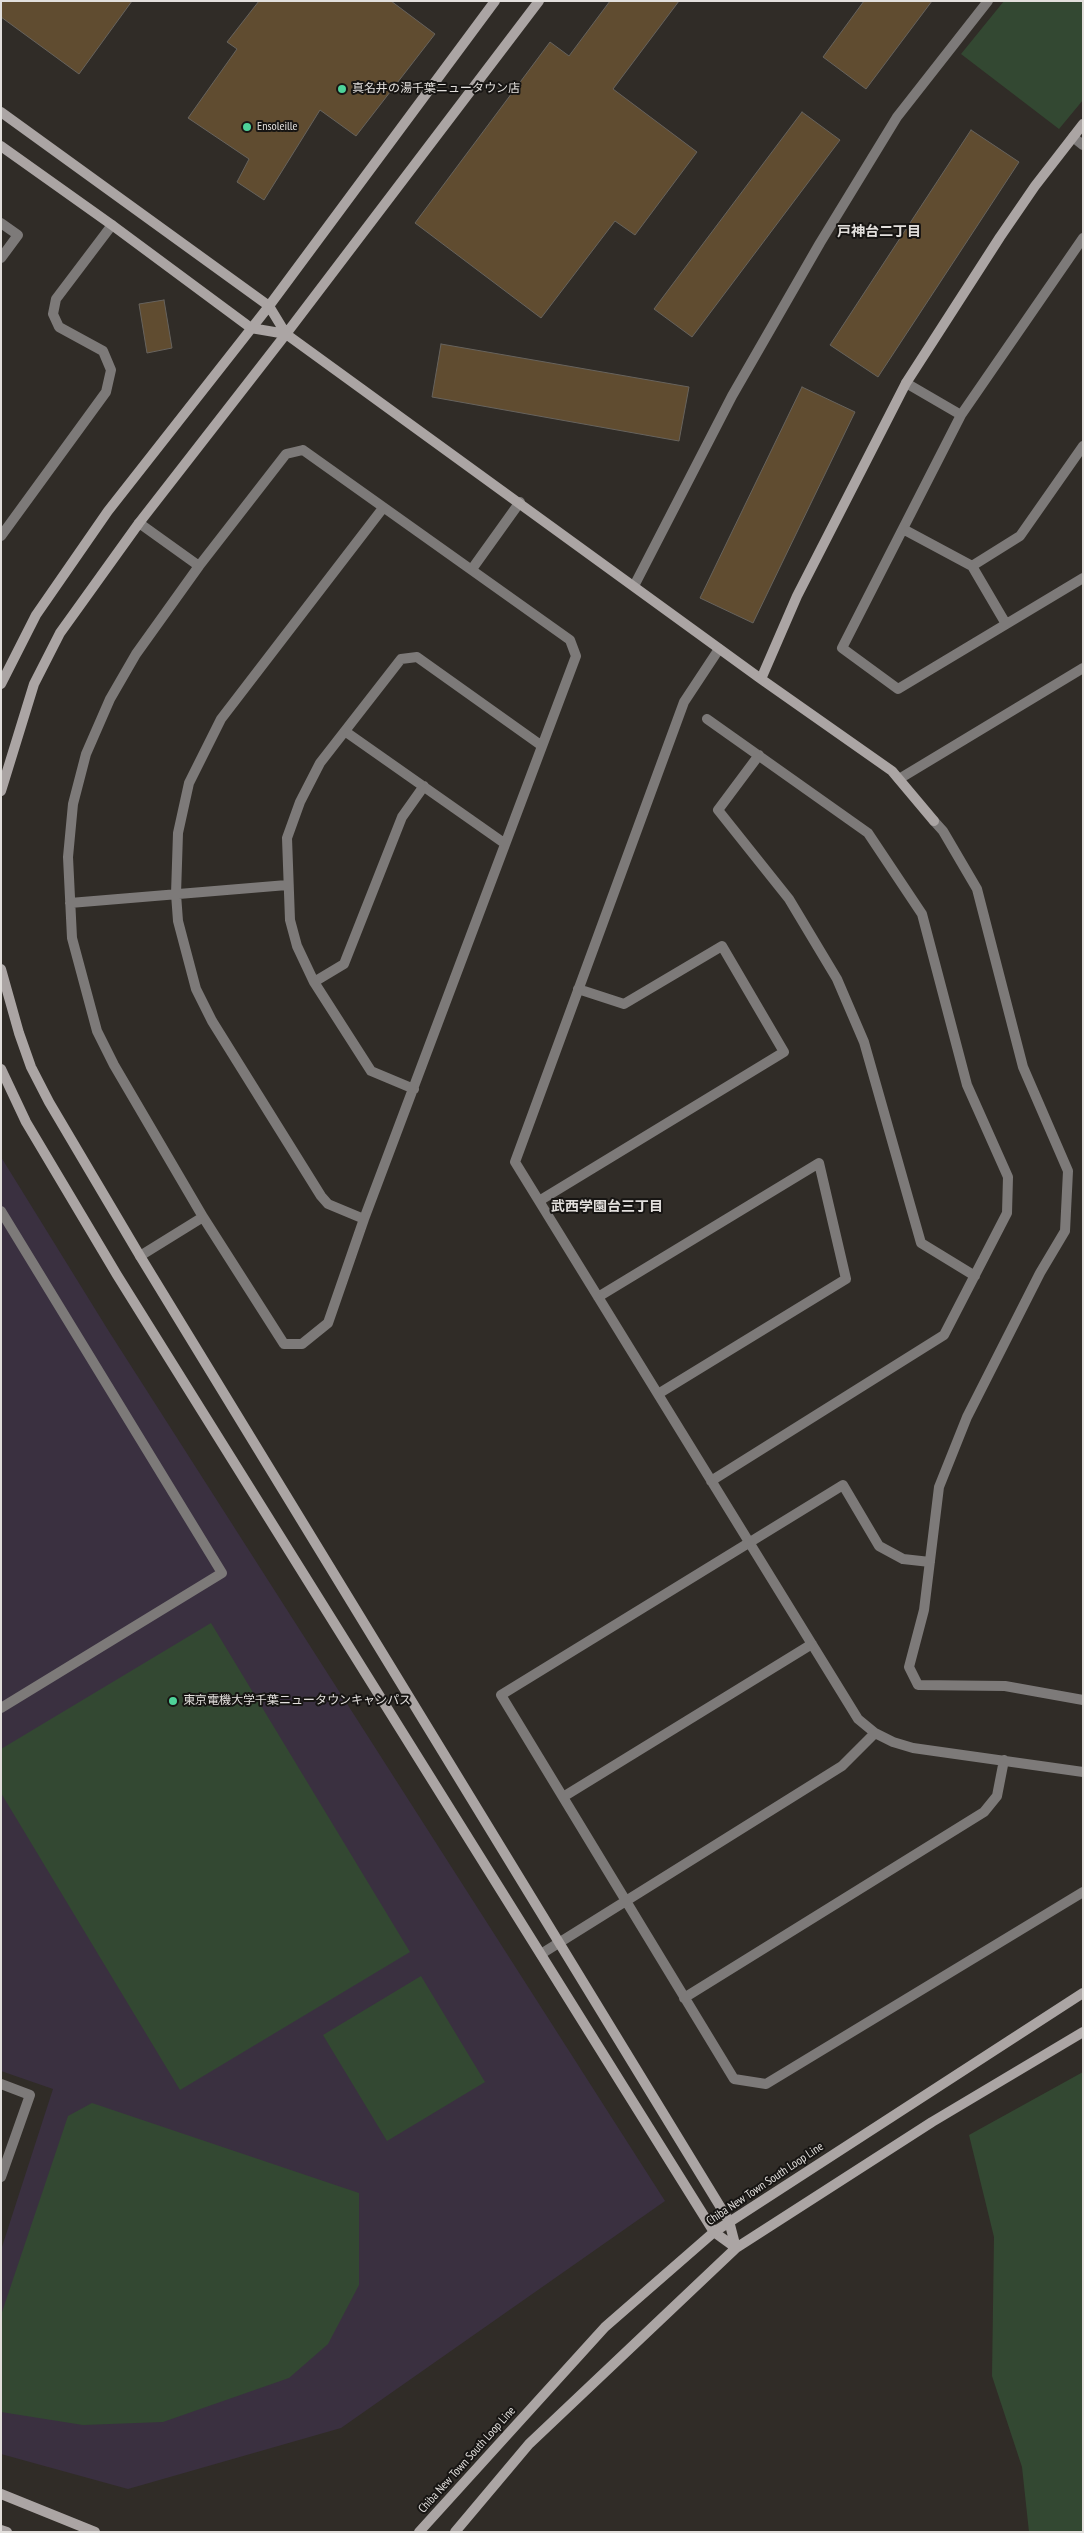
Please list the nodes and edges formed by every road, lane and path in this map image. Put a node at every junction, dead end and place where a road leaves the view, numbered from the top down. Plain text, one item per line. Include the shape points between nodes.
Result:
1 (495, 1) edge
2 (539, 1) edge
3 (988, 1) edge
4 (1, 112) edge
5 (1083, 124) edge
6 (1073, 137) junction
7 (1083, 145) edge
8 (1, 146) edge
9 (1, 223) edge
10 (112, 225) junction
11 (1083, 238) edge
12 (1, 258) edge
13 (269, 306) junction
14 (251, 328) junction
15 (286, 334) junction
16 (906, 384) junction
17 (962, 415) junction
18 (1083, 446) edge
19 (520, 502) junction
20 (383, 508) junction
21 (139, 523) junction
22 (903, 528) junction
23 (1, 536) edge
24 (199, 566) junction
25 (972, 566) junction
26 (472, 569) junction
27 (1083, 578) edge
28 (634, 586) junction
29 (1006, 624) junction
30 (719, 648) junction
31 (1083, 668) edge
32 (761, 679) junction
33 (1, 684) edge
34 (707, 718) dead end
35 (346, 732) junction
36 (542, 746) junction
37 (759, 755) junction
38 (899, 779) junction
39 (424, 786) junction
40 (1, 790) edge
41 (504, 843) junction
42 (287, 885) junction
43 (176, 894) junction
44 (70, 903) junction
45 (1, 969) edge
46 (314, 982) junction
47 (578, 989) junction
48 (1, 1069) edge
49 (414, 1089) junction
50 (539, 1201) junction
51 (1, 1211) edge
52 (203, 1217) junction
53 (364, 1219) junction
54 (140, 1256) junction
55 (975, 1276) junction
56 (598, 1297) junction
57 (658, 1394) junction
58 (711, 1481) junction
59 (749, 1543) junction
60 (930, 1562) junction
61 (812, 1644) junction
62 (1083, 1700) edge
63 (1, 1708) edge
64 (874, 1733) junction
65 (1004, 1760) junction
66 (1083, 1772) edge
67 (563, 1797) junction
68 (1083, 1892) edge
69 (626, 1901) junction
70 (559, 1942) junction
71 (541, 1954) junction
72 (1083, 1993) edge
73 (684, 1998) junction
74 (1083, 2032) edge
75 (1, 2084) edge
76 (1, 2177) edge
77 (729, 2221) junction
78 (714, 2232) junction
79 (736, 2248) junction
80 (1, 2494) edge
81 (1, 2530) edge
82 (7, 2532) edge
83 (95, 2532) edge
84 (419, 2532) edge
85 (455, 2532) edge

1 - 13 street
2 - 15 street
3 - 28 street via 898,117 820,243 732,396
4 - 13 street
5 - 6 street
6 - 7 street
6 - 16 street via 1000,237
8 - 10 street
9 - 12 street via 18,235
10 - 14 street
10 - 23 street via 56,299 53,314 59,327 103,351 111,370 106,392
11 - 17 street
13 - 14 street
13 - 15 street
14 - 15 street
14 - 33 street via 108,511 36,615
15 - 19 street
15 - 21 street
16 - 17 street
16 - 32 street via 797,596
17 - 22 street
18 - 25 street via 1020,536
19 - 26 street
19 - 28 street
20 - 24 street via 304,450 286,454
20 - 26 street
20 - 43 street via 221,719 189,783 178,833
21 - 24 street
21 - 40 street via 60,633 34,684
22 - 25 street
22 - 29 street via 842,648 898,689
24 - 44 street via 136,654 110,699 86,754 73,804 68,857
25 - 29 street
26 - 36 street via 570,640 576,656
27 - 29 street
28 - 30 street
30 - 32 street
30 - 47 street via 684,702
31 - 38 street
32 - 38 street
34 - 37 street
35 - 36 street via 401,659 417,657
35 - 39 street
35 - 42 street via 320,763 300,802 287,838
36 - 41 street
37 - 55 street via 868,833 922,914 967,1085 1008,1178 1007,1213
37 - 55 street via 718,810 789,899 838,979 864,1042 921,1244
38 - 60 street via 943,831 977,889 1023,1067 1068,1171 1065,1231 1040,1273 967,1417 939,1487
39 - 41 street
39 - 46 street via 402,817 344,964
41 - 49 street
42 - 43 street
42 - 46 street via 290,920 297,946
43 - 44 street
43 - 53 street via 178,921 196,988 212,1021 321,1196 328,1204
44 - 52 street via 72,938 98,1031
45 - 54 street via 31,1067 48,1102
46 - 49 street via 371,1071
47 - 50 street via 515,1162
47 - 50 street via 624,1004 722,946 784,1052
48 - 71 street via 26,1122 117,1275
49 - 53 street
50 - 56 street
51 - 63 street via 222,1573
52 - 53 street via 284,1344 302,1344 328,1323
52 - 54 street
54 - 70 street
55 - 58 street via 944,1335
56 - 57 street
56 - 57 street via 819,1163 846,1279
57 - 58 street
58 - 59 street
59 - 60 street via 843,1486 880,1546 903,1559
59 - 61 street
59 - 67 street via 501,1695
60 - 62 street via 924,1610 909,1666 918,1684 1005,1686
61 - 64 street via 858,1719
61 - 67 street
64 - 65 street via 913,1748
64 - 69 street via 842,1766
65 - 66 street
65 - 73 street via 997,1796 984,1812
67 - 69 street
68 - 73 street via 766,2084 734,2080
69 - 70 street
69 - 73 street
70 - 71 street
70 - 77 street
71 - 78 street
72 - 77 street, Chiba New Town South Loop Line
74 - 79 street via 932,2122
75 - 76 street via 30,2095
77 - 78 street, Chiba New Town South Loop Line
77 - 79 street
78 - 79 street
78 - 84 street, Chiba New Town South Loop Line via 605,2327
79 - 85 street via 529,2444
80 - 83 street
81 - 82 street

